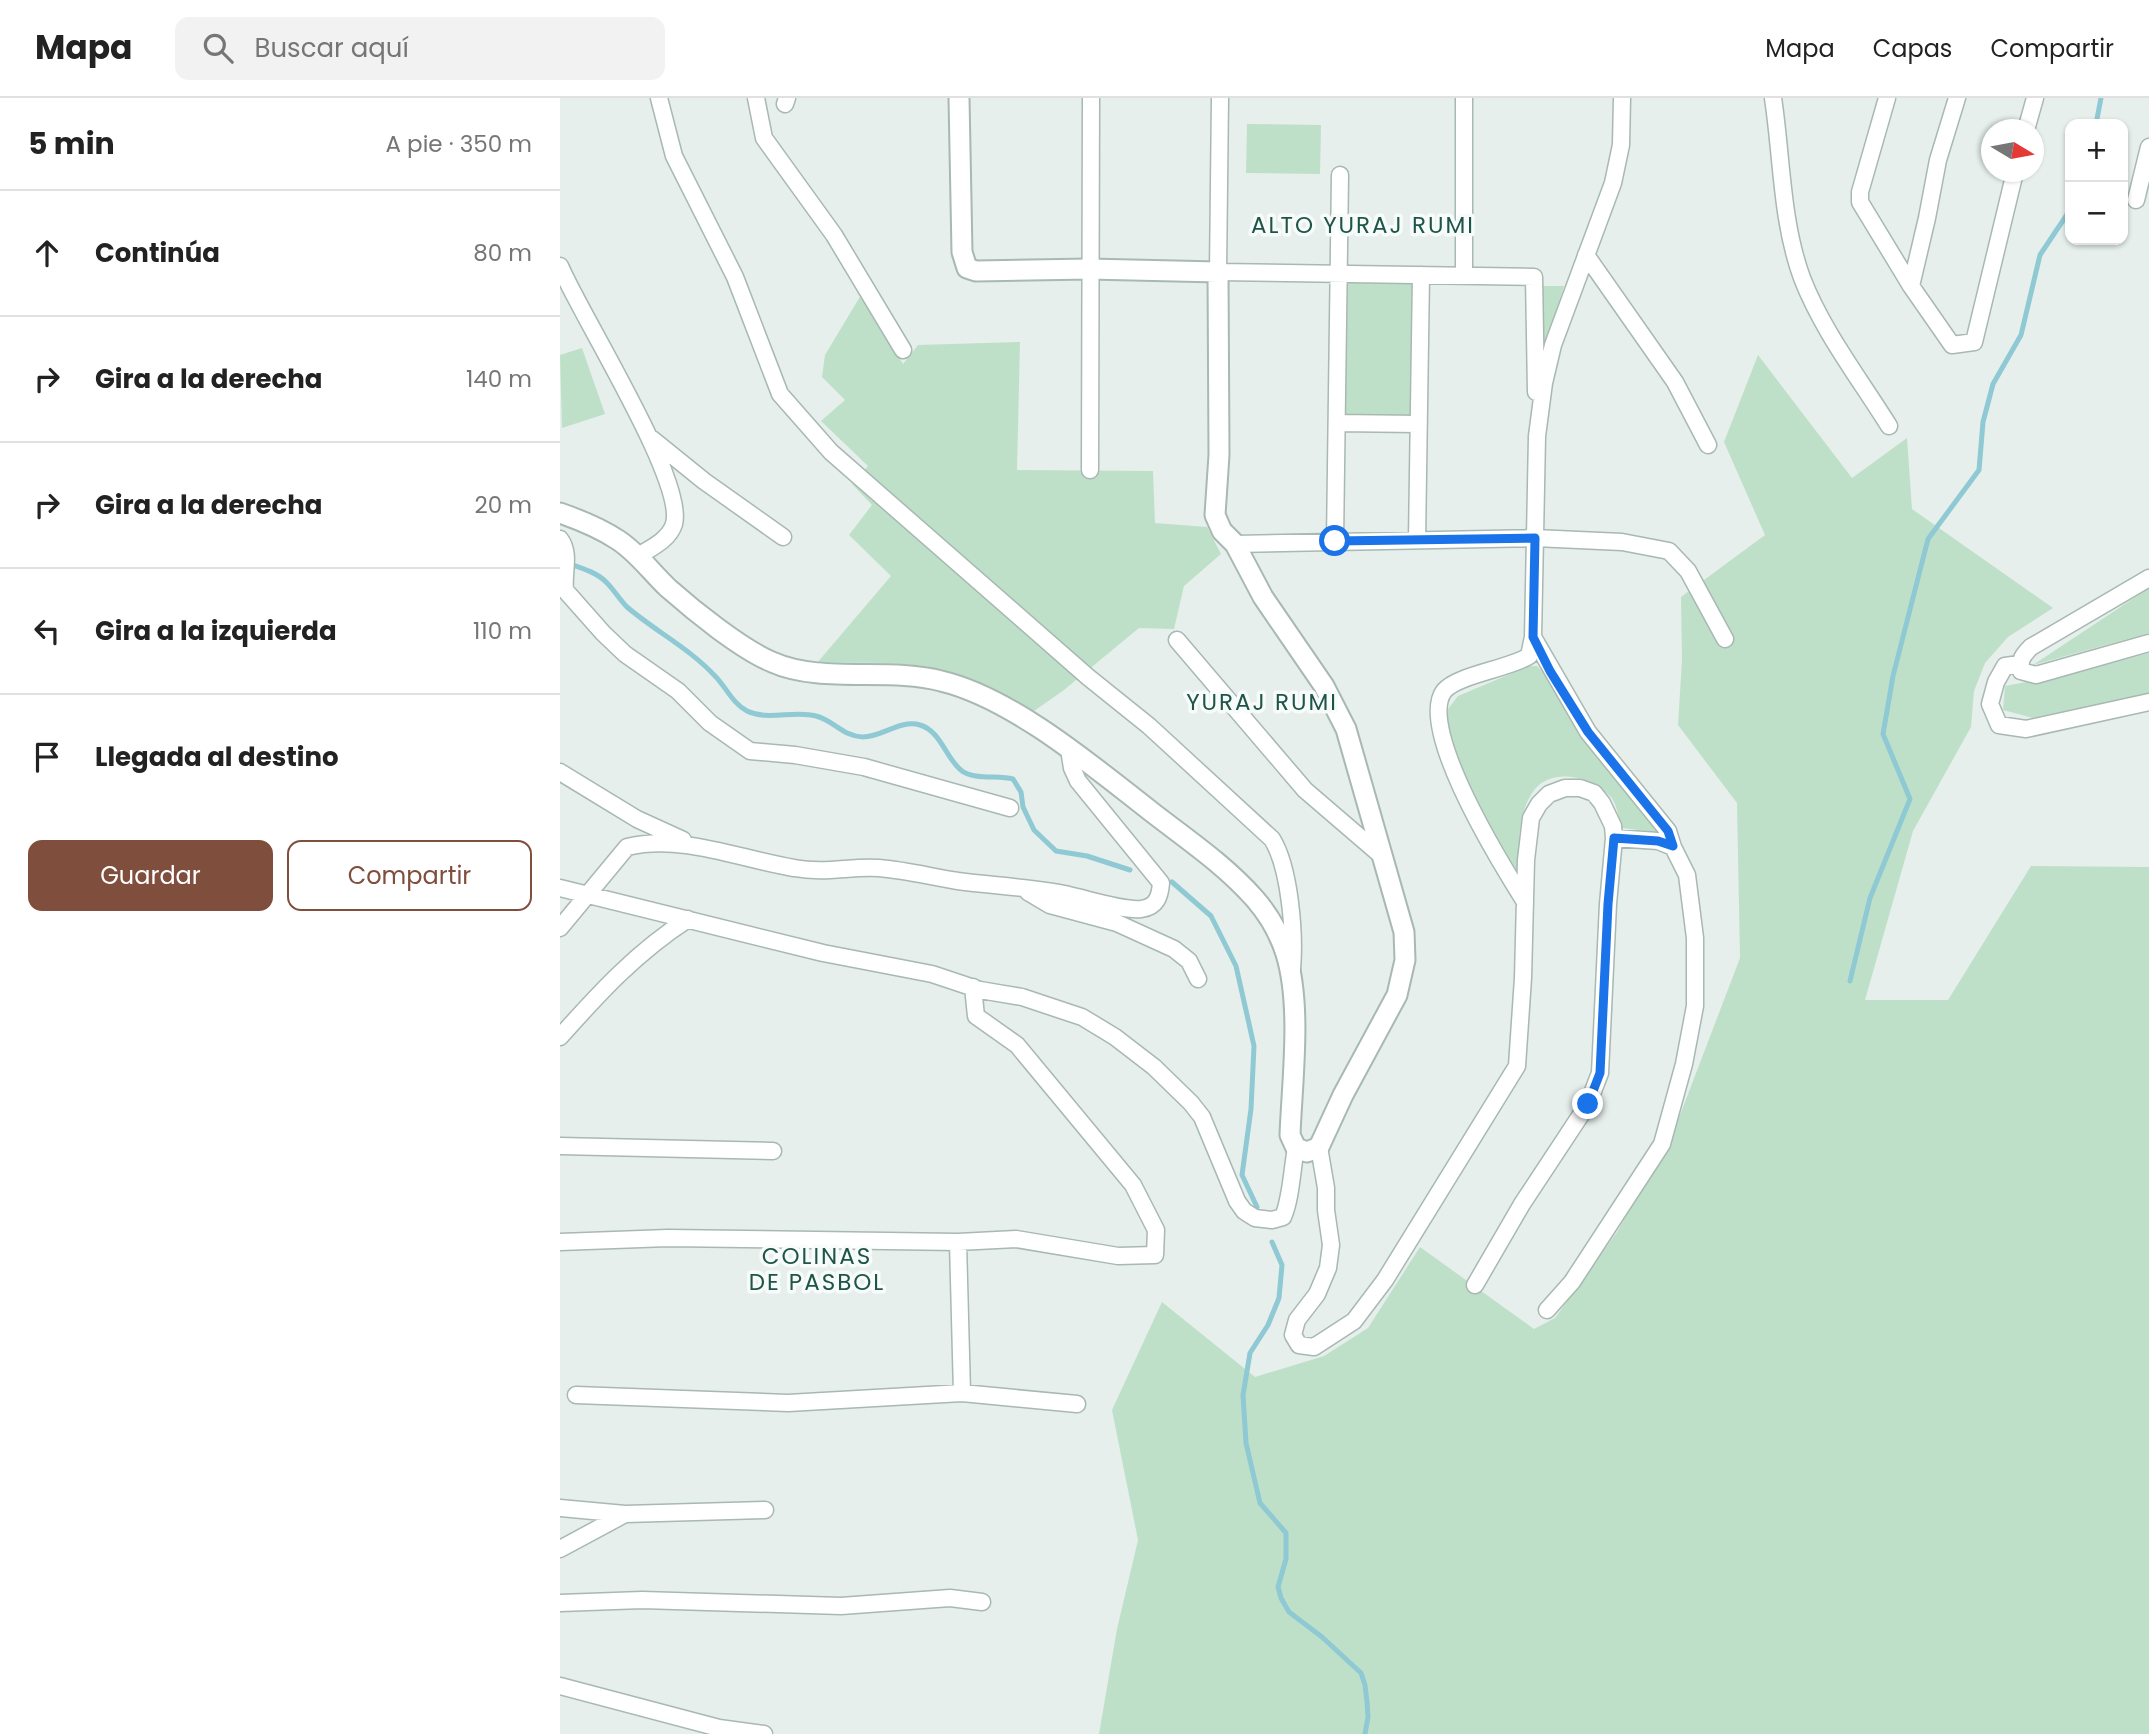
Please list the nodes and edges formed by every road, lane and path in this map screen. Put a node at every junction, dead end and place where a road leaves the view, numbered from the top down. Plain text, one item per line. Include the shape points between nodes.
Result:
1 (659, 98) edge
2 (756, 98) edge
3 (958, 98) edge
4 (1091, 98) edge
5 (1220, 98) edge
6 (1464, 98) edge
7 (1622, 98) edge
8 (1773, 98) edge
9 (1887, 98) edge
10 (1957, 98) edge
11 (2035, 98) edge
12 (2028, 119) edge
13 (2149, 147) edge
14 (1340, 175) dead end
15 (2013, 182) edge
16 (2136, 200) dead end
17 (1586, 255) junction
18 (560, 266) edge
19 (1089, 269) junction
20 (1218, 272) junction
21 (1339, 274) junction
22 (1421, 275) junction
23 (1464, 275) junction
24 (1911, 286) junction
25 (903, 350) dead end
26 (1336, 423) junction
27 (1419, 424) junction
28 (1889, 426) dead end
29 (648, 435) junction
30 (1537, 436) junction
31 (1708, 445) dead end
32 (1090, 470) dead end
33 (560, 513) edge
34 (783, 537) dead end
35 (1535, 538) junction
36 (560, 539) edge
37 (1417, 540) junction
38 (1335, 541) junction
39 (1235, 544) junction
40 (638, 556) junction
41 (2149, 578) edge
42 (563, 589) edge
43 (1533, 637) junction
44 (1725, 639) dead end
45 (1177, 640) dead end
46 (2149, 643) edge
47 (2020, 664) junction
48 (2149, 702) edge
49 (1069, 749) junction
50 (560, 772) edge
51 (1010, 808) dead end
52 (1614, 838) junction
53 (1673, 846) junction
54 (703, 848) junction
55 (1383, 857) junction
56 (560, 888) edge
57 (1020, 888) junction
58 (587, 895) junction
59 (1525, 902) junction
60 (688, 919) junction
61 (560, 928) edge
62 (1291, 978) junction
63 (1198, 979) dead end
64 (974, 987) junction
65 (560, 1037) edge
66 (560, 1146) edge
67 (1319, 1147) junction
68 (1296, 1148) junction
69 (773, 1151) dead end
70 (560, 1242) edge
71 (958, 1242) junction
72 (1475, 1285) dead end
73 (1548, 1310) dead end
74 (962, 1393) junction
75 (576, 1395) dead end
76 (1077, 1404) dead end
77 (560, 1508) edge
78 (765, 1510) dead end
79 (625, 1514) junction
80 (560, 1549) edge
81 (982, 1602) dead end
82 (560, 1603) edge
83 (560, 1686) edge
84 (764, 1734) edge

1 - 62 street via 674,156 735,277 780,394 831,452 1149,726 1272,839 1282,860 1289,905 1294,942
2 - 25 street via 764,138 834,235
3 - 19 street via 962,252 967,268
4 - 19 street
5 - 20 street
6 - 23 street
7 - 17 street via 1613,183
8 - 28 street via 1786,215 1802,276 1818,313
9 - 24 street via 1860,202
10 - 24 street via 1938,160
11 - 12 street
13 - 16 street
14 - 21 street
15 - 24 street via 1975,342 1952,345
17 - 30 street via 1553,345
17 - 31 street via 1675,382
18 - 29 street
19 - 20 street
19 - 32 street
20 - 21 street
20 - 39 street via 1215,515
21 - 22 street
21 - 26 street
22 - 23 street
22 - 27 street
23 - 30 street via 1534,277
26 - 27 street
26 - 38 street
27 - 37 street
29 - 34 street
29 - 40 street via 672,493 674,524 660,542
30 - 35 street
33 - 40 street via 597,528
35 - 37 street
35 - 43 street
35 - 44 street via 1622,542 1669,551 1688,570
36 - 42 street via 567,557
37 - 38 street
38 - 39 street
39 - 55 street via 1346,729
40 - 49 street via 694,609 771,662 806,671 941,680 1010,711
41 - 47 street via 2031,647
42 - 51 street via 625,654 750,751 864,767
43 - 53 street via 1588,732 1668,831
43 - 59 street via 1529,656 1458,682 1444,691 1438,710 1443,742 1482,834
45 - 55 street via 1306,790
46 - 47 street via 2036,675 2021,671
47 - 48 street via 2005,666 1996,682 1990,704 1998,725 2026,729
49 - 57 street via 1077,781 1161,883 1160,897 1142,909
49 - 62 street via 1231,874 1272,923
50 - 54 street via 637,818
52 - 53 street
52 - 59 street via 1613,826 1594,793 1565,788 1549,794 1531,818
52 - 72 street via 1600,1073 1588,1104
53 - 73 street via 1687,875 1695,938 1695,1006 1684,1064 1662,1144 1572,1282
54 - 57 street via 824,872 878,868
54 - 58 street via 627,847
55 - 67 street via 1404,932 1401,982
56 - 58 street
57 - 63 street via 1050,905 1117,923 1174,949 1189,961
58 - 60 street
58 - 61 street
59 - 67 street via 1517,1066 1385,1280 1354,1321 1314,1347 1299,1345 1293,1335 1328,1268 1331,1245
60 - 64 street
60 - 65 street via 608,982
62 - 68 street via 1290,1135
64 - 68 street via 1082,1017 1154,1067 1202,1117 1237,1201 1255,1218 1283,1217
64 - 71 street via 976,1016 1017,1045 1133,1185 1156,1230 1155,1255 1118,1256 1016,1239
66 - 69 street
67 - 68 street via 1307,1152
70 - 71 street via 668,1238
71 - 74 street
74 - 75 street via 788,1403
74 - 76 street
77 - 79 street
78 - 79 street
79 - 80 street
81 - 82 street via 950,1598 841,1606 642,1600
83 - 84 street via 719,1728

